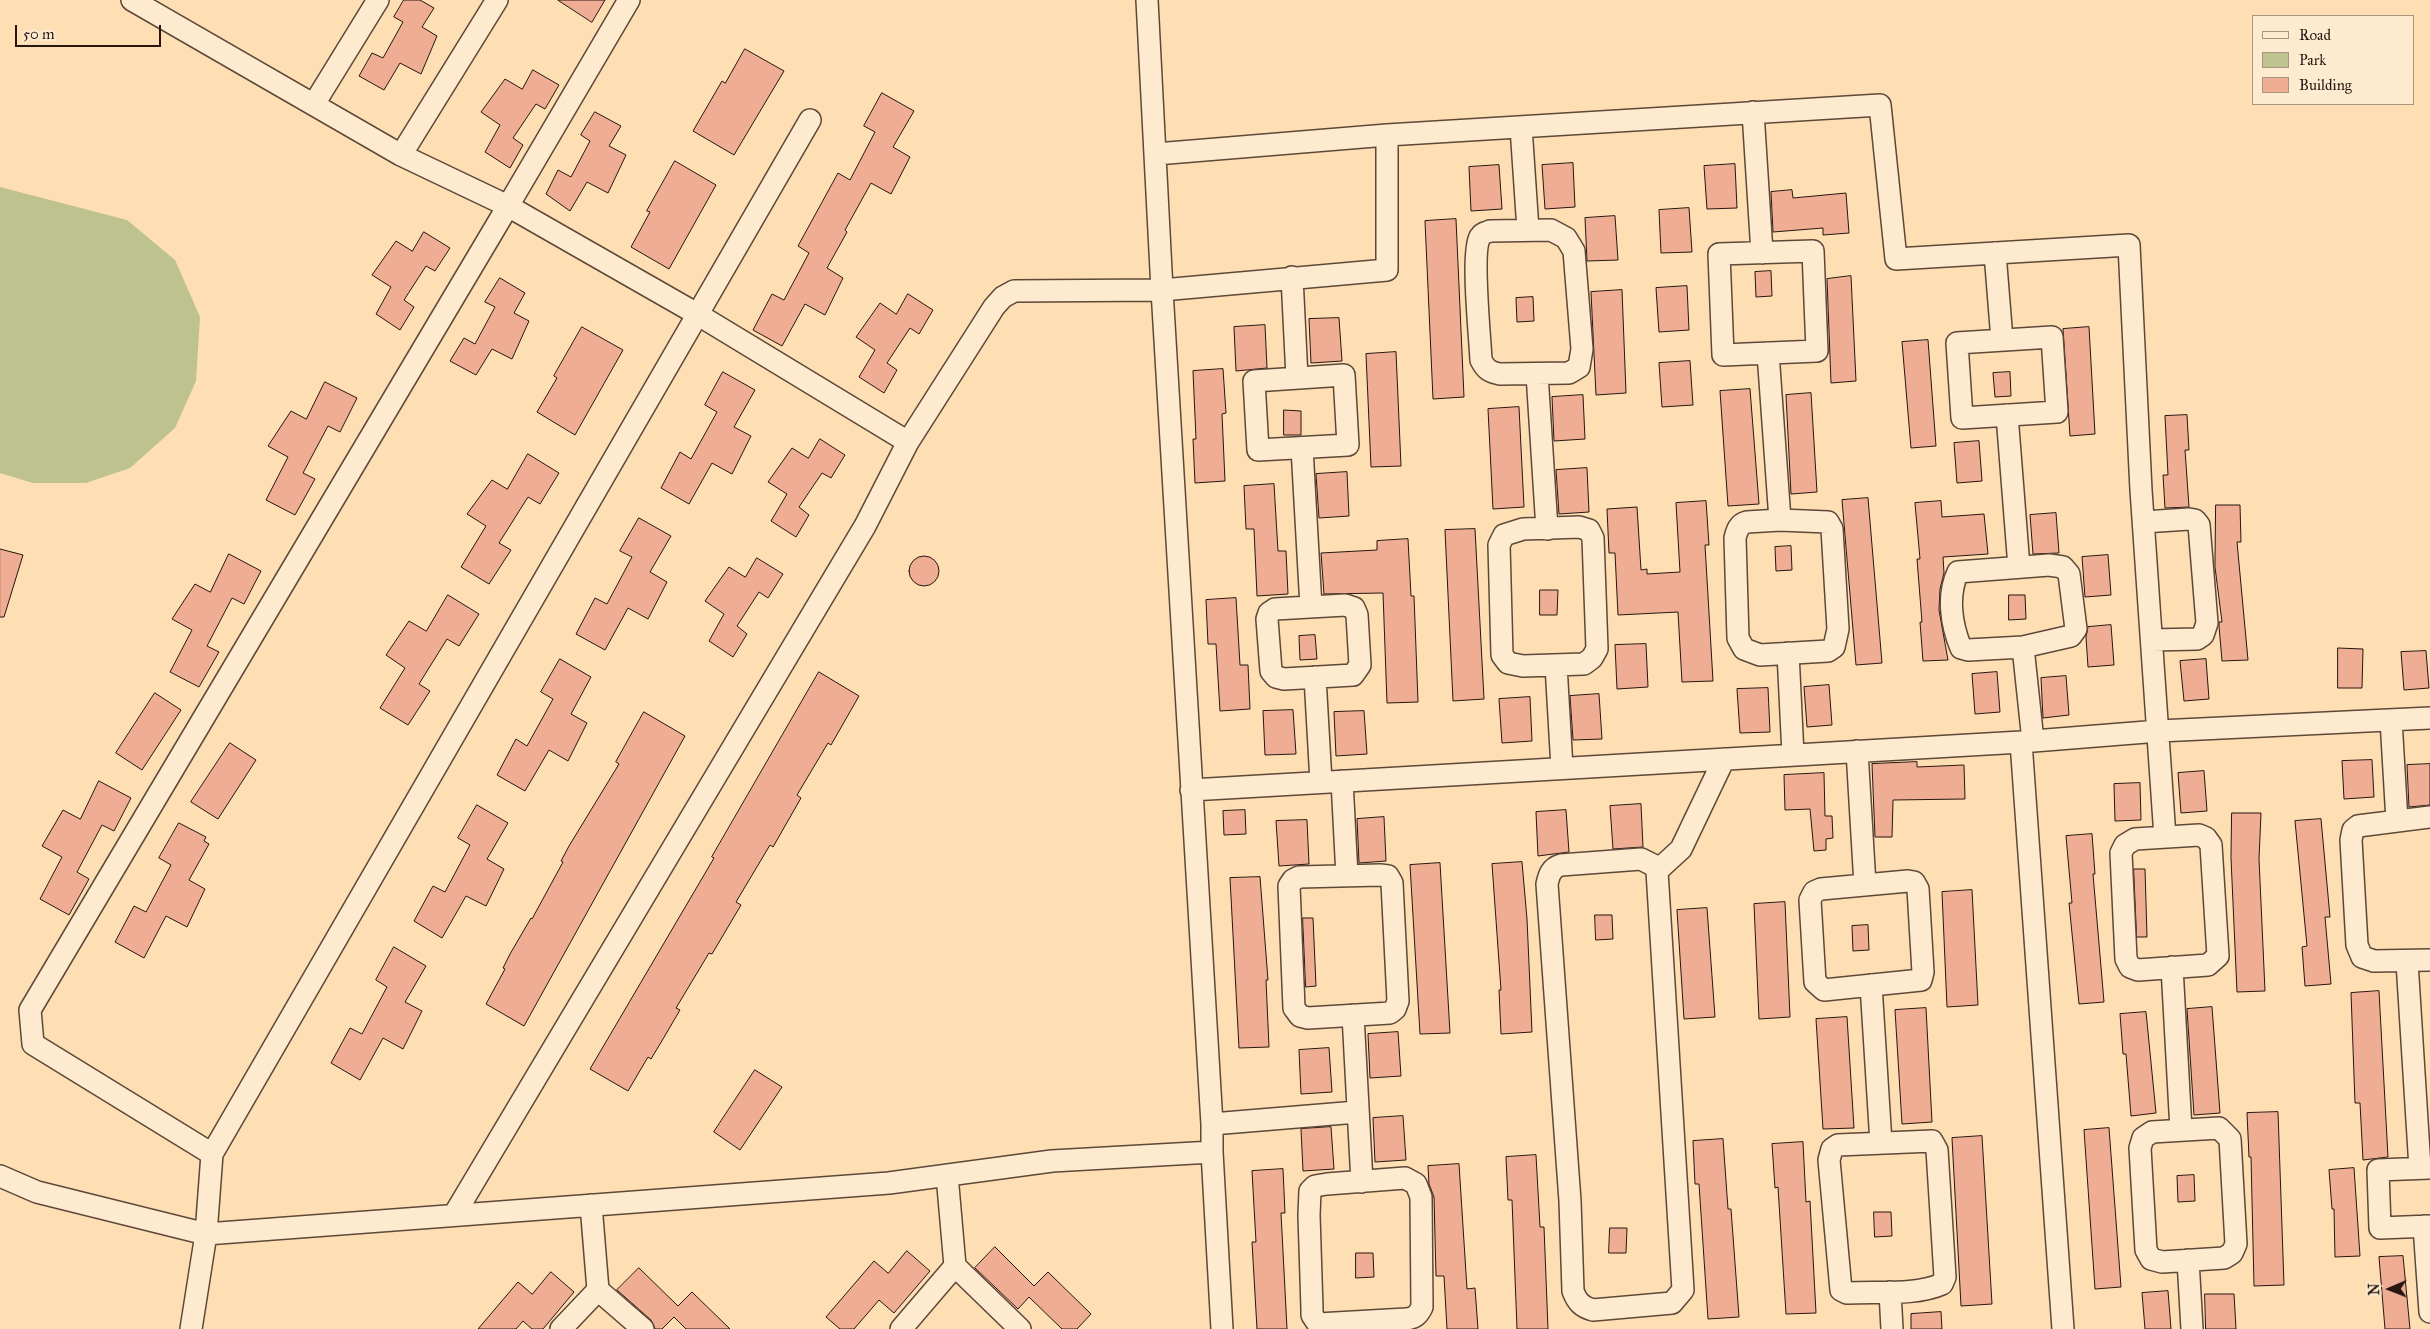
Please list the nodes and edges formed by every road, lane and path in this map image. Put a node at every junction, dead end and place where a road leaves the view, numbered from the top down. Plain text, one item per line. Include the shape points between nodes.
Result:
1 (132, 0) edge
2 (378, 0) edge
3 (497, 0) edge
4 (629, 0) edge
5 (1147, 0) edge
6 (314, 104) junction
7 (1753, 112) junction
8 (810, 120) dead end
9 (1521, 127) junction
10 (1387, 135) junction
11 (1156, 154) junction
12 (401, 155) junction
13 (508, 206) junction
14 (1528, 230) junction
15 (1762, 253) junction
16 (1995, 253) junction
17 (1292, 277) junction
18 (1162, 290) junction
19 (697, 314) junction
20 (2002, 340) junction
21 (1768, 354) junction
22 (1537, 374) junction
23 (1297, 378) junction
24 (2008, 415) junction
25 (908, 442) junction
26 (1302, 448) junction
27 (1780, 520) junction
28 (2144, 522) junction
29 (1547, 528) junction
30 (2019, 567) junction
31 (1311, 607) junction
32 (2152, 640) junction
33 (2024, 647) junction
34 (1788, 653) junction
35 (1556, 665) junction
36 (1315, 677) junction
37 (2430, 718) edge
38 (2391, 720) junction
39 (2159, 731) junction
40 (2027, 741) junction
41 (1857, 751) junction
42 (1793, 755) junction
43 (1724, 759) junction
44 (1562, 768) junction
45 (1332, 782) junction
46 (1191, 790) junction
47 (2430, 817) edge
48 (2397, 821) junction
49 (2165, 837) junction
50 (1657, 871) junction
51 (1346, 876) junction
52 (1865, 885) junction
53 (2430, 960) edge
54 (2407, 962) junction
55 (2172, 968) junction
56 (1871, 985) junction
57 (1353, 1015) junction
58 (1357, 1112) junction
59 (1212, 1124) junction
60 (2181, 1130) junction
61 (1881, 1143) junction
62 (1212, 1152) junction
63 (212, 1154) junction
64 (2425, 1168) edge
65 (947, 1175) junction
66 (0, 1176) edge
67 (1362, 1182) junction
68 (591, 1205) junction
69 (454, 1215) junction
70 (2427, 1226) edge
71 (206, 1234) junction
72 (2188, 1260) junction
73 (956, 1266) junction
74 (598, 1290) junction
75 (1890, 1292) junction
76 (2430, 1312) edge
77 (1371, 1326) edge
78 (191, 1329) edge
79 (561, 1329) edge
80 (643, 1329) edge
81 (901, 1329) edge
82 (1020, 1329) edge
83 (1222, 1329) edge
84 (1892, 1329) edge
85 (2062, 1329) edge
86 (2192, 1329) edge

1 - 6 street
2 - 6 street
3 - 12 street
4 - 13 street
5 - 11 street
6 - 12 street
7 - 9 street
7 - 15 street
7 - 16 street via 1880,105 1896,259
8 - 19 street
9 - 10 street
9 - 14 street
10 - 11 street
10 - 17 street via 1387,270
11 - 18 street
12 - 13 street
13 - 19 street
13 - 63 street via 30,1010 33,1044
14 - 22 street via 1551,230 1566,238 1574,251 1581,339 1581,358 1576,371
14 - 22 street via 1490,231 1479,238 1477,260 1482,360 1491,372
15 - 21 street via 1719,254 1723,355
15 - 21 street via 1813,251 1817,351
16 - 20 street
16 - 28 street via 2129,245
17 - 18 street
17 - 23 street
18 - 25 street via 1014,291 1003,297 982,322
18 - 46 street
19 - 25 street
19 - 63 street
20 - 24 street via 1957,343 1962,418
20 - 24 street via 2052,337 2057,412
21 - 27 street
22 - 29 street
23 - 26 street via 1254,380 1258,450
23 - 26 street via 1344,375 1348,445
24 - 30 street
25 - 69 street via 865,526
26 - 31 street
27 - 34 street via 1747,522 1737,528 1738,638 1744,649 1760,655
27 - 34 street via 1828,522 1834,536 1838,629 1834,647 1828,651
28 - 32 street
28 - 32 street via 2189,518 2199,525 2208,623 2204,635 2197,639
29 - 35 street via 1580,527 1589,530 1593,538 1597,649 1584,664
29 - 35 street via 1523,529 1504,535 1499,546 1502,655 1508,663 1523,666
30 - 33 street via 2064,566 2069,574 2076,629 2071,636
30 - 33 street via 1958,572 1951,593 1953,623 1961,648
31 - 36 street via 1275,609 1267,619 1271,671 1284,679
31 - 36 street via 1345,605 1354,608 1358,623 1358,671 1353,675
32 - 39 street
33 - 40 street
34 - 42 street
35 - 44 street
36 - 45 street
37 - 38 street
38 - 39 street
38 - 48 street
39 - 40 street
39 - 49 street
40 - 41 street
40 - 85 street
41 - 42 street
41 - 52 street
42 - 43 street
43 - 44 street
43 - 50 street via 1680,849
44 - 45 street
45 - 46 street
45 - 51 street
46 - 59 street
47 - 48 street
48 - 54 street via 2358,826 2351,834 2357,945 2362,957 2368,960
49 - 55 street via 2135,839 2121,852 2126,959 2130,967 2138,970
49 - 55 street via 2200,835 2211,845 2218,956 2208,965
50 - 50 street via 1683,1290 1672,1303 1594,1310 1585,1308 1576,1300 1573,1291 1570,1201 1547,884 1554,867 1561,865 1641,859
51 - 57 street via 1380,874 1388,876 1392,883 1398,1001 1390,1013
51 - 57 street via 1299,877 1289,886 1294,1008 1300,1016 1308,1018
52 - 56 street via 1914,882 1918,889 1921,980
52 - 56 street via 1821,889 1814,892 1810,900 1819,987 1824,990
53 - 54 street
54 - 64 street
55 - 60 street
56 - 61 street
57 - 58 street
58 - 59 street
58 - 67 street
59 - 62 street
60 - 72 street via 2152,1132 2143,1138 2140,1157 2146,1250 2151,1259 2162,1262
60 - 72 street via 2219,1128 2227,1134 2236,1235 2232,1254 2224,1258
61 - 75 street via 1838,1145 1832,1149 1829,1160 1841,1290 1847,1294
61 - 75 street via 1932,1140 1938,1150 1942,1284 1934,1288
62 - 65 street via 1052,1161
62 - 83 street
63 - 71 street
64 - 70 street via 2378,1170 2380,1228
65 - 68 street via 889,1183
65 - 73 street
66 - 71 street via 37,1192
67 - 77 street via 1406,1178 1416,1184 1421,1197 1422,1307 1414,1318
67 - 77 street via 1315,1186 1310,1191 1312,1315 1318,1324
68 - 69 street
68 - 74 street
69 - 71 street
70 - 76 street
71 - 78 street
72 - 86 street
73 - 81 street
73 - 82 street
74 - 79 street
74 - 80 street
75 - 84 street

